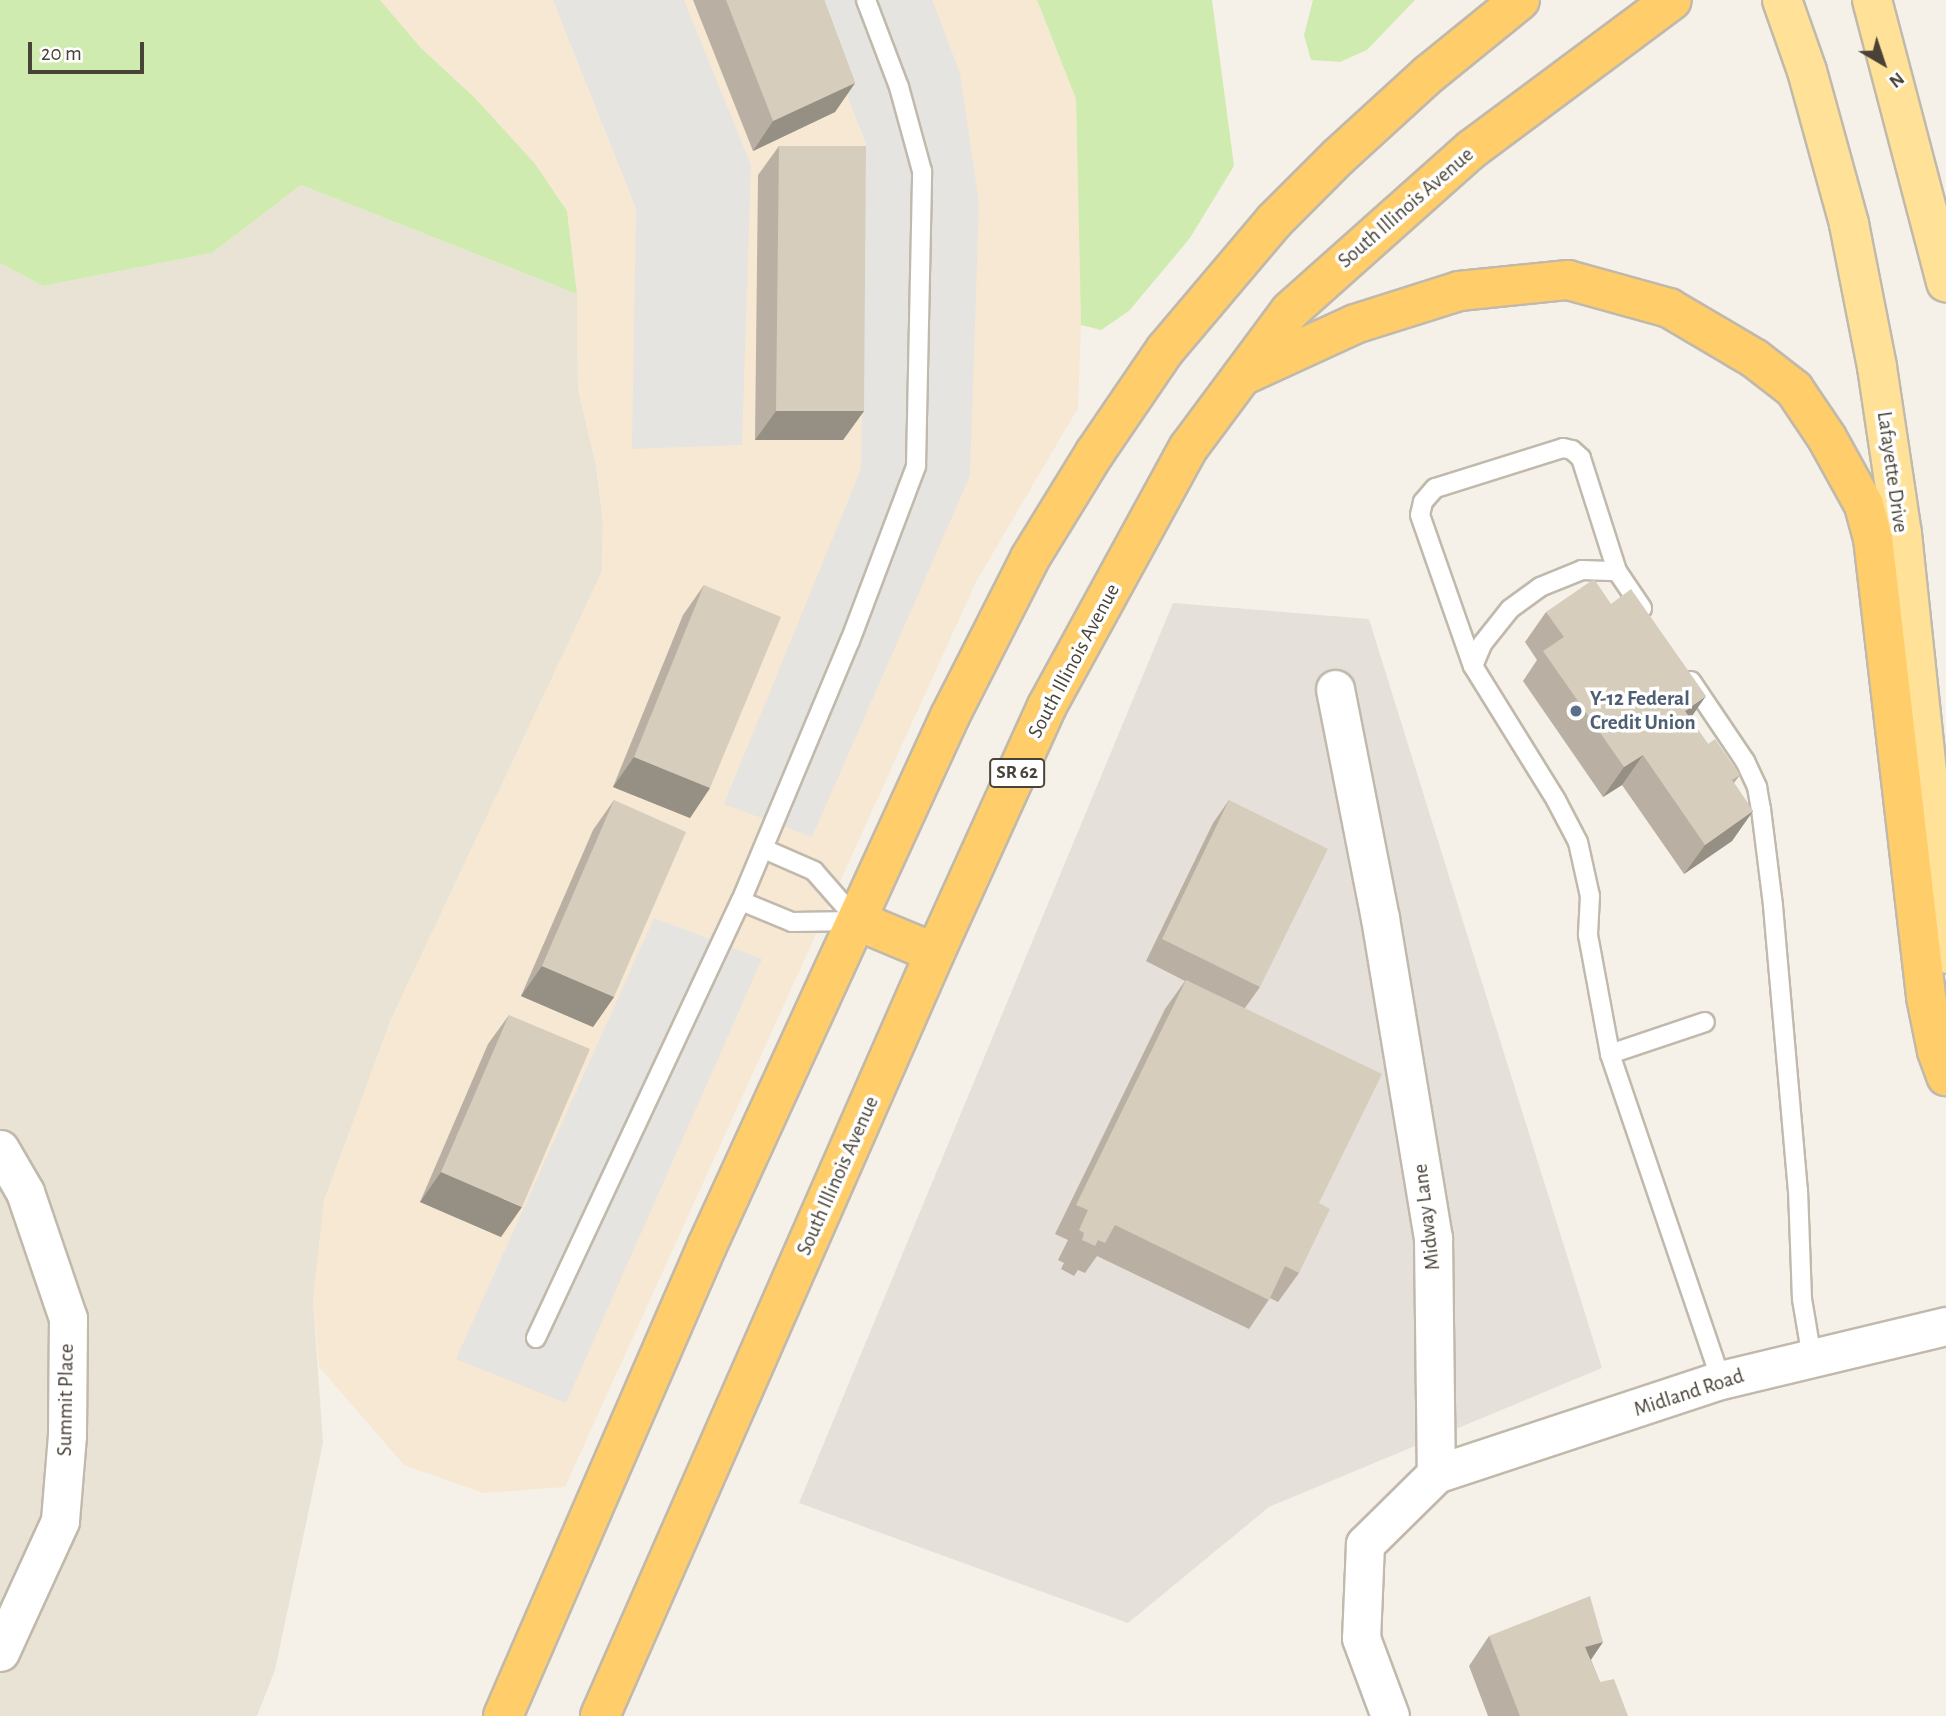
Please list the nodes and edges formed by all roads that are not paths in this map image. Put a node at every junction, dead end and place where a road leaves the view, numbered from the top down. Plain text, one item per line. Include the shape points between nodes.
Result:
1 (866, 0) edge
2 (1520, 0) edge
3 (1672, 0) edge
4 (1782, 0) edge
5 (1872, 0) edge
6 (1946, 282) edge
7 (1237, 378) junction
8 (1617, 571) junction
9 (1655, 626) edge
10 (1473, 666) junction
11 (1685, 671) edge
12 (1335, 689) dead end
13 (764, 849) junction
14 (741, 901) junction
15 (858, 921) junction
16 (935, 953) junction
17 (1946, 954) edge
18 (1705, 1022) dead end
19 (1610, 1054) junction
20 (1946, 1076) edge
21 (0, 1149) edge
22 (1946, 1326) edge
23 (536, 1338) dead end
24 (1812, 1358) junction
25 (1721, 1380) junction
26 (1436, 1474) junction
27 (0, 1652) edge
28 (503, 1716) edge
29 (600, 1716) edge
30 (1390, 1716) edge

1 - 13 lane via 900,87 922,171 916,466
2 - 15 highway via 1429,74 1273,221 1165,350 1030,558 950,716
3 - 7 highway, South Illinois Avenue / SR 62 via 1472,149 1290,311
4 - 17 main road, Lafayette Drive via 1807,71 1849,224 1877,367 1903,547
5 - 6 main road
7 - 16 highway, South Illinois Avenue / SR 62 via 1189,447 1047,705
7 - 20 highway via 1355,324 1458,291 1569,280 1670,308 1754,358 1794,389 1864,505 1873,538 1926,997
8 - 9 lane
8 - 10 lane via 1582,570 1540,587 1510,609 1483,643
8 - 10 lane via 1581,458 1572,450 1563,448 1435,488 1423,502 1420,515
10 - 19 lane via 1578,842 1590,896 1588,935
11 - 24 lane via 1757,786 1773,906 1798,1190 1802,1299
12 - 26 street, Midway Lane via 1380,918 1433,1238
13 - 14 lane
13 - 15 lane via 814,872
14 - 15 lane via 792,922
14 - 23 lane
15 - 16 highway
15 - 28 highway via 707,1246
16 - 29 highway, South Illinois Avenue / SR 62
18 - 19 lane
19 - 25 lane
21 - 27 street, Summit Place via 25,1192 68,1318 67,1435 60,1521
22 - 24 street, Midland Road
24 - 25 street, Midland Road
25 - 26 street, Midland Road
26 - 30 street via 1365,1545 1361,1638

